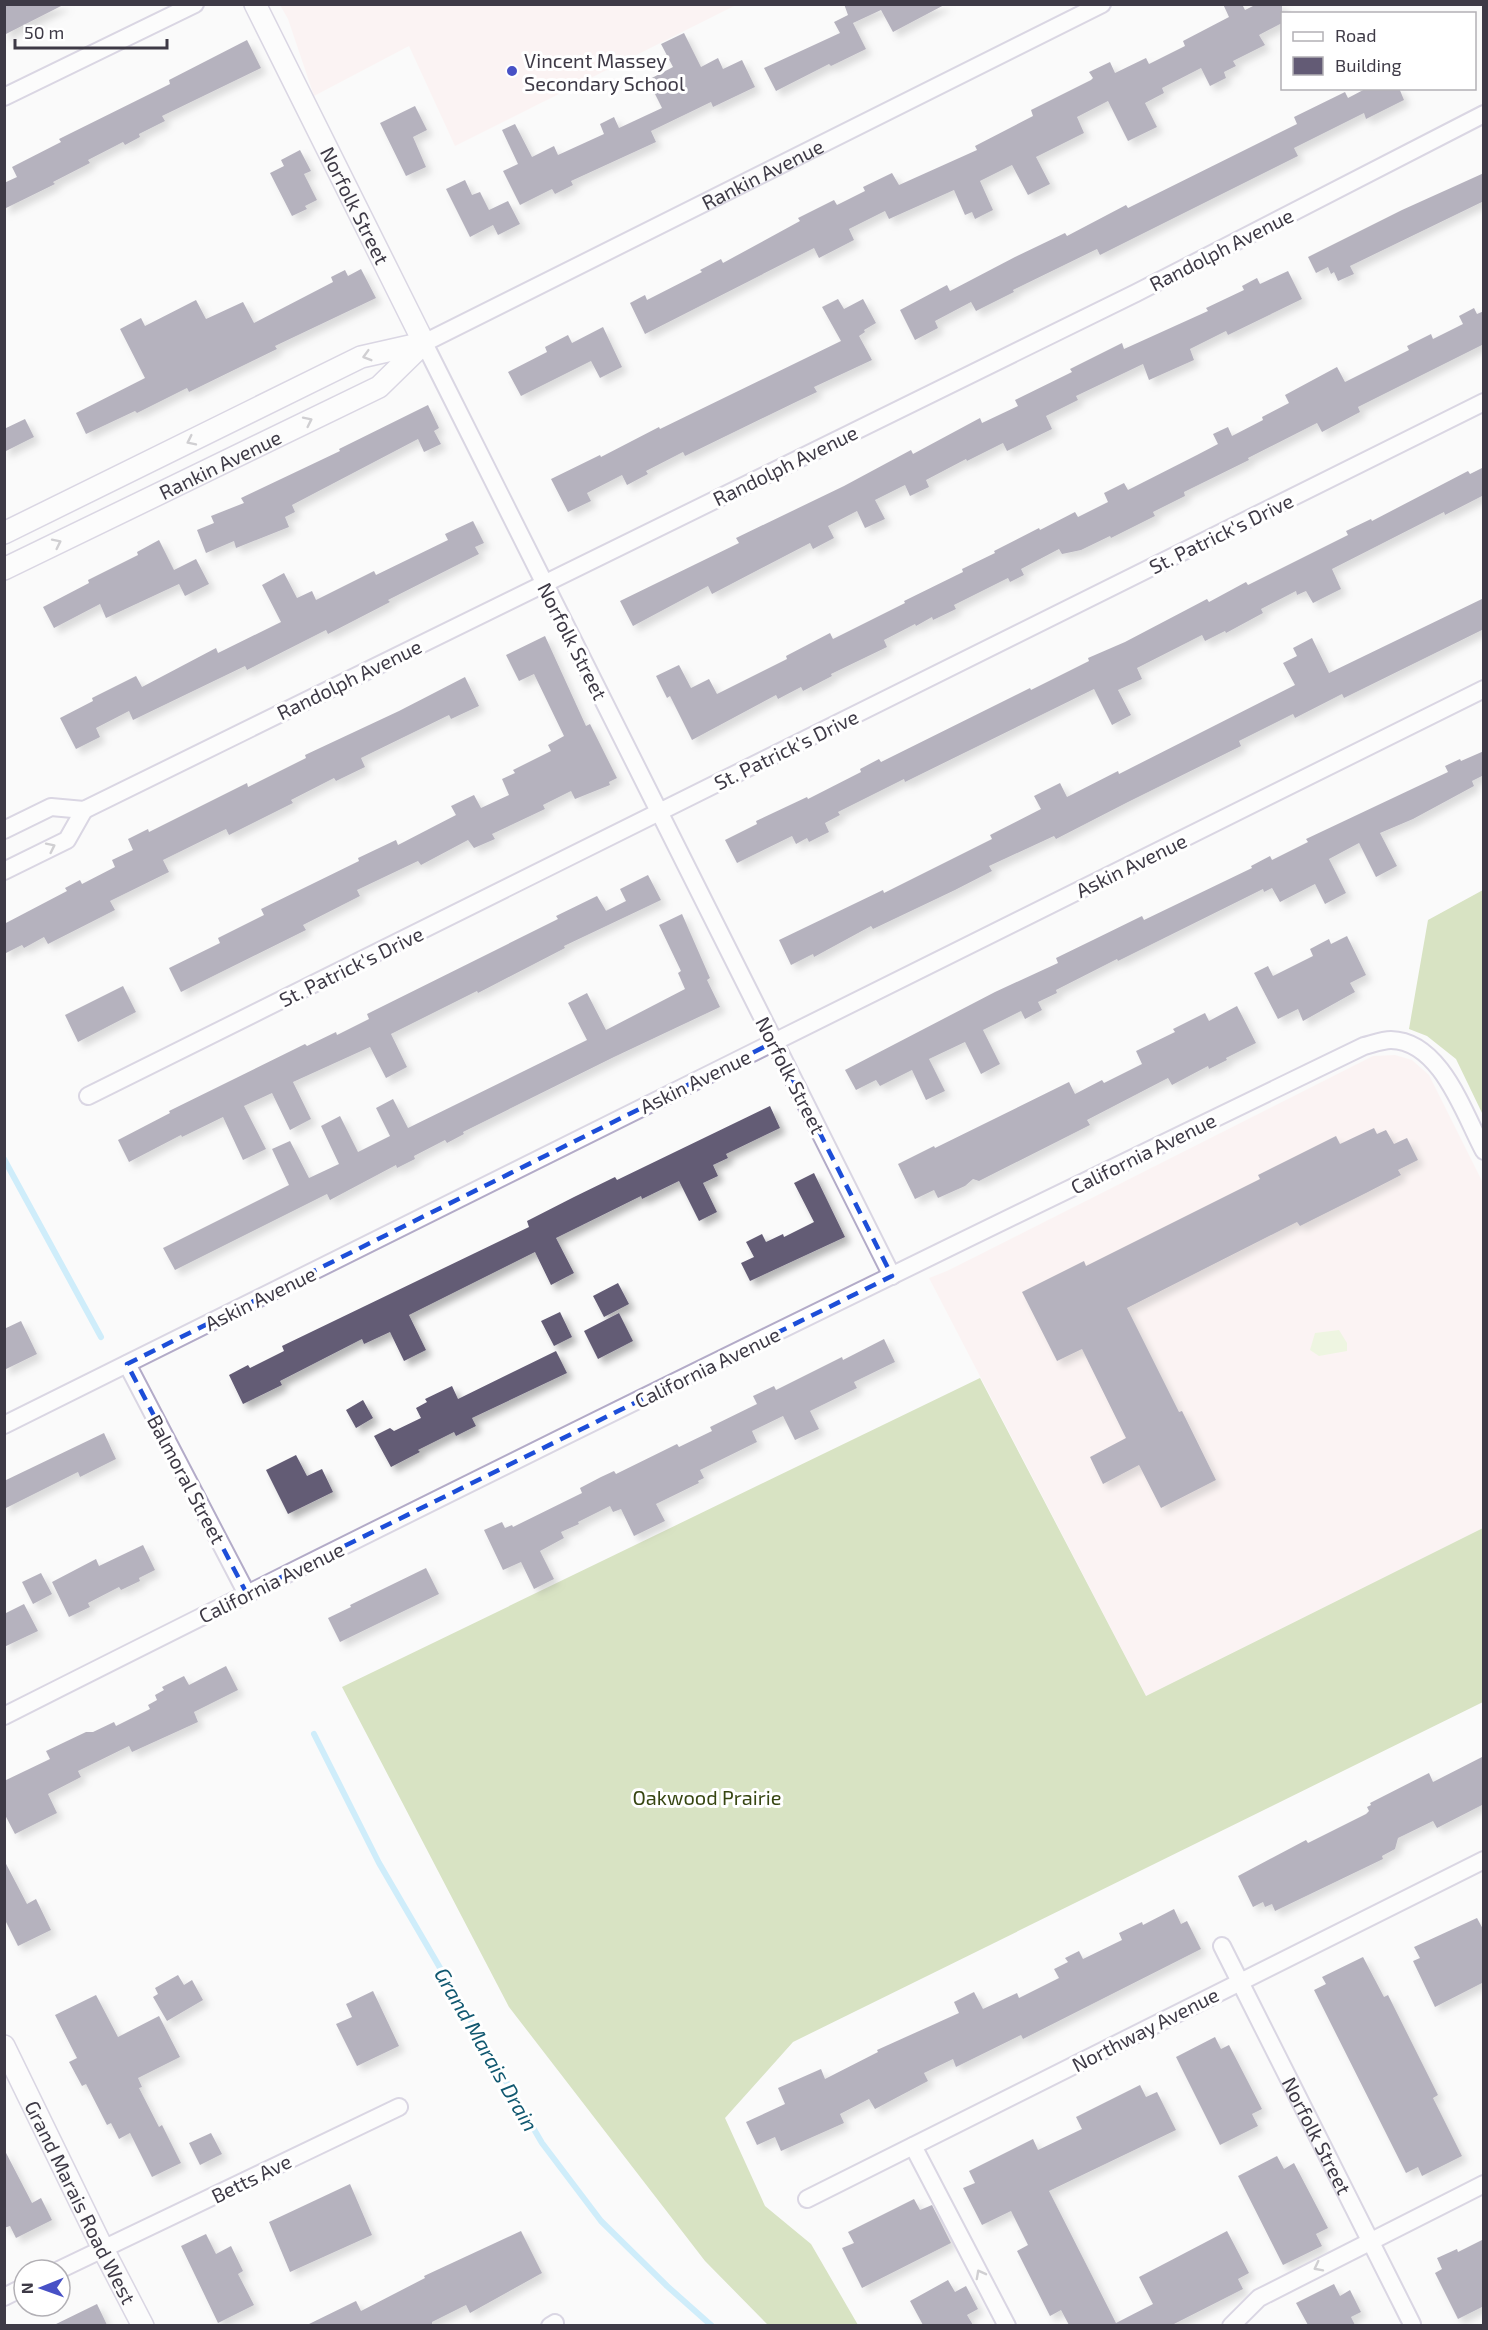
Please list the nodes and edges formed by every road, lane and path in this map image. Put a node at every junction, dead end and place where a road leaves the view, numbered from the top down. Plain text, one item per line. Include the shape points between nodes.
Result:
1 (195, 4) edge
2 (255, 4) edge
3 (1102, 4) edge
4 (4, 97) edge
5 (1484, 114) edge
6 (424, 343) junction
7 (1484, 402) edge
8 (4, 533) edge
9 (4, 569) edge
10 (544, 583) junction
11 (1484, 689) edge
12 (84, 810) junction
13 (659, 812) junction
14 (4, 830) edge
15 (4, 871) edge
16 (774, 1042) junction
17 (88, 1096) dead end
18 (1484, 1151) edge
19 (892, 1276) junction
20 (127, 1364) junction
21 (4, 1425) edge
22 (247, 1594) junction
23 (4, 1716) edge
24 (1484, 1860) edge
25 (1222, 1946) dead end
26 (1240, 1982) junction
27 (4, 2046) edge
28 (399, 2107) dead end
29 (913, 2146) junction
30 (1484, 2184) edge
31 (807, 2199) dead end
32 (1370, 2240) junction
33 (102, 2249) junction
34 (72, 2264) edge
35 (1412, 2324) dead end
36 (143, 2325) edge
37 (1007, 2325) edge
38 (1231, 2325) edge

1 - 4 street
2 - 6 street, Norfolk Street
3 - 6 street, Rankin Avenue
5 - 10 street, Randolph Avenue via 1125,299
6 -> 8 street, Rankin Avenue via 361,357
9 -> 6 street, Rankin Avenue via 379,387
6 - 10 street, Norfolk Street
7 - 13 street, St. Patrick's Drive
10 - 12 street, Randolph Avenue
10 - 13 street, Norfolk Street
11 - 16 street, Askin Avenue
12 - 14 street via 51,807
15 -> 12 street via 67,840
13 - 16 street, Norfolk Street
13 - 17 street, St. Patrick's Drive
16 - 19 street, Norfolk Street
16 - 20 street, Askin Avenue
18 - 19 street, California Avenue via 1434,1059 1416,1046 1391,1040 1364,1046
19 - 22 street, California Avenue
20 - 21 street, Askin Avenue
20 - 22 street, Balmoral Street
22 - 23 street, California Avenue
24 - 26 street, Northway Avenue
25 - 26 street, Norfolk Street
26 - 29 street, Northway Avenue
26 - 32 street, Norfolk Street
27 - 33 street, Grand Marais Road West
28 - 33 street, Betts Ave
29 - 31 street, Northway Avenue
37 -> 29 street
30 - 32 street
32 - 35 street, Norfolk Street
32 -> 38 street via 1259,2298
33 - 34 street, Betts Ave
33 - 36 street, Grand Marais Road West

